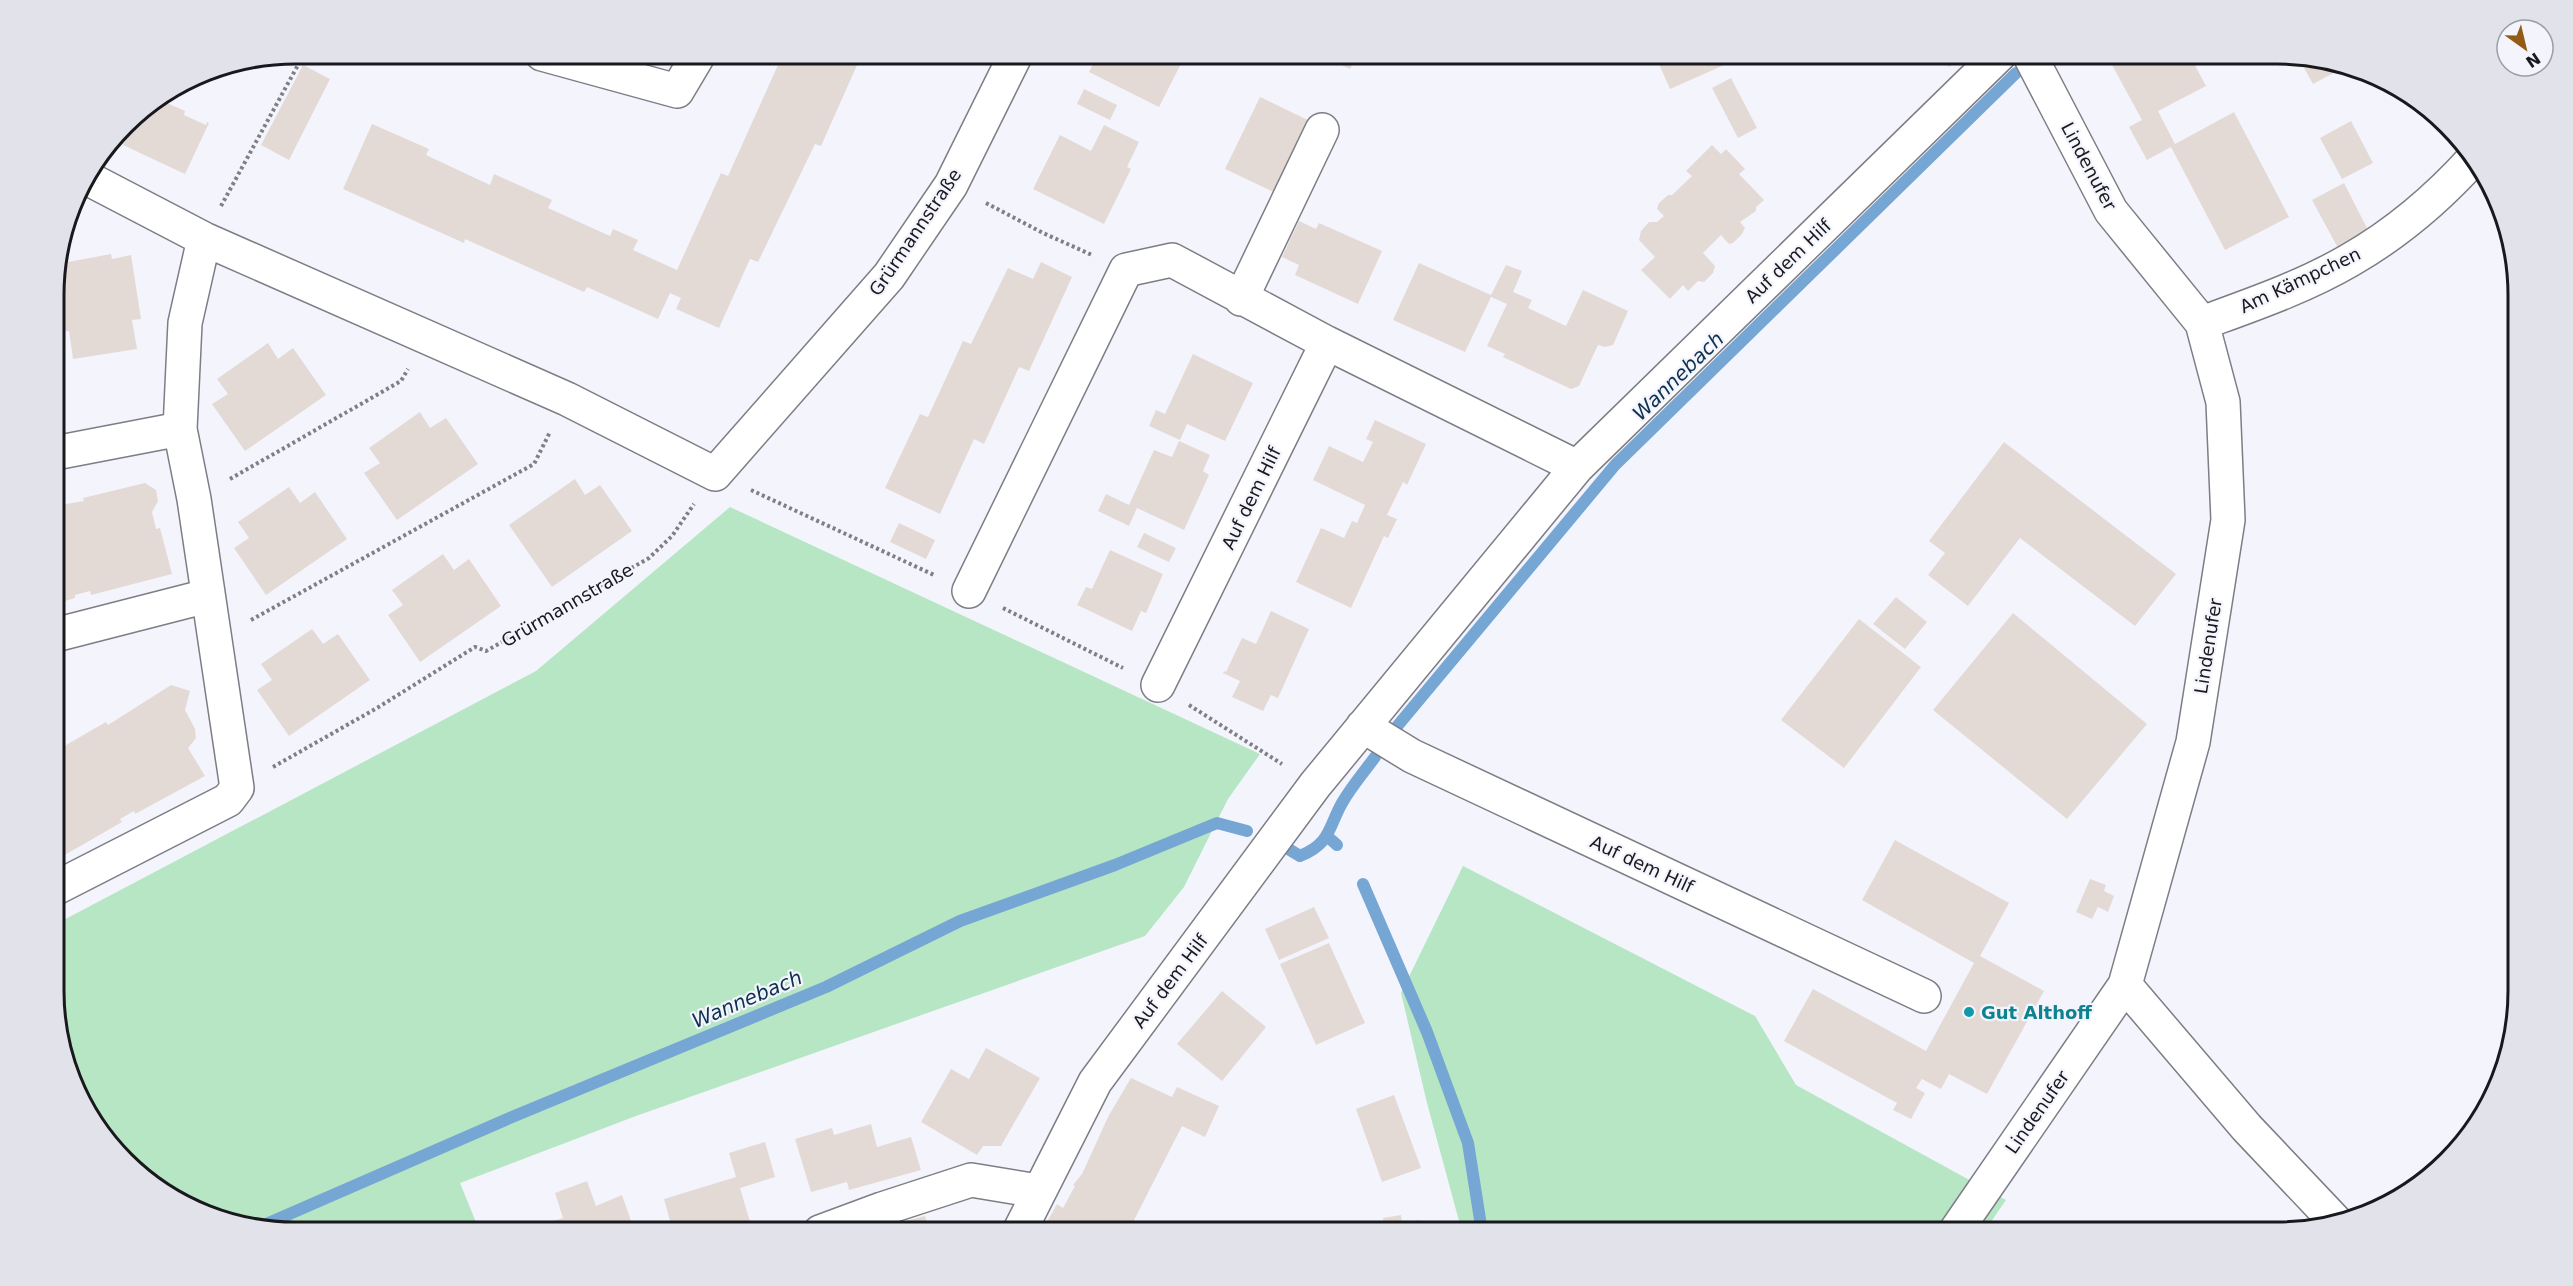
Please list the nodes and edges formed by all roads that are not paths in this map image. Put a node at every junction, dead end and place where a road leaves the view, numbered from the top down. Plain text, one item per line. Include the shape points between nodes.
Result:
1 (578, 64) edge
2 (693, 64) edge
3 (1011, 64) edge
4 (1990, 64) edge
5 (2034, 64) edge
6 (1322, 130) dead end
7 (2468, 164) edge
8 (95, 182) edge
9 (204, 239) junction
10 (1241, 299) junction
11 (2202, 324) junction
12 (1327, 343) junction
13 (180, 429) junction
14 (64, 451) edge
15 (1577, 467) junction
16 (969, 591) road end
17 (207, 596) junction
18 (64, 633) edge
19 (1158, 685) road end
20 (1373, 733) junction
21 (64, 884) edge
22 (2125, 985) junction
23 (1924, 996) dead end
24 (1038, 1191) junction
25 (2330, 1215) edge
26 (847, 1222) edge
27 (1024, 1222) edge
28 (1962, 1222) edge

1 - 2 street via 677,91
3 - 9 street, Grürmannstraße via 951,185 889,276 715,474 567,399
4 - 15 street, Auf dem Hilf
5 - 11 street, Lindenufer via 2112,211
6 - 10 street
7 - 11 street, Am Kämpchen via 2428,204 2350,261
8 - 9 street
9 - 13 street via 185,323
10 - 12 street
10 - 16 street via 1172,260 1126,270
11 - 22 street, Lindenufer via 2223,402 2228,520 2193,742
12 - 15 street
12 - 19 street, Auf dem Hilf
13 - 14 street
13 - 17 street
15 - 20 street, Auf dem Hilf
17 - 18 street
17 - 21 street via 237,788 228,801
20 - 23 street, Auf dem Hilf via 1412,756
20 - 24 street, Auf dem Hilf via 1315,785 1095,1082
22 - 25 street via 2247,1128
22 - 28 street, Lindenufer
24 - 26 street via 971,1180
24 - 27 street, Auf dem Hilf

